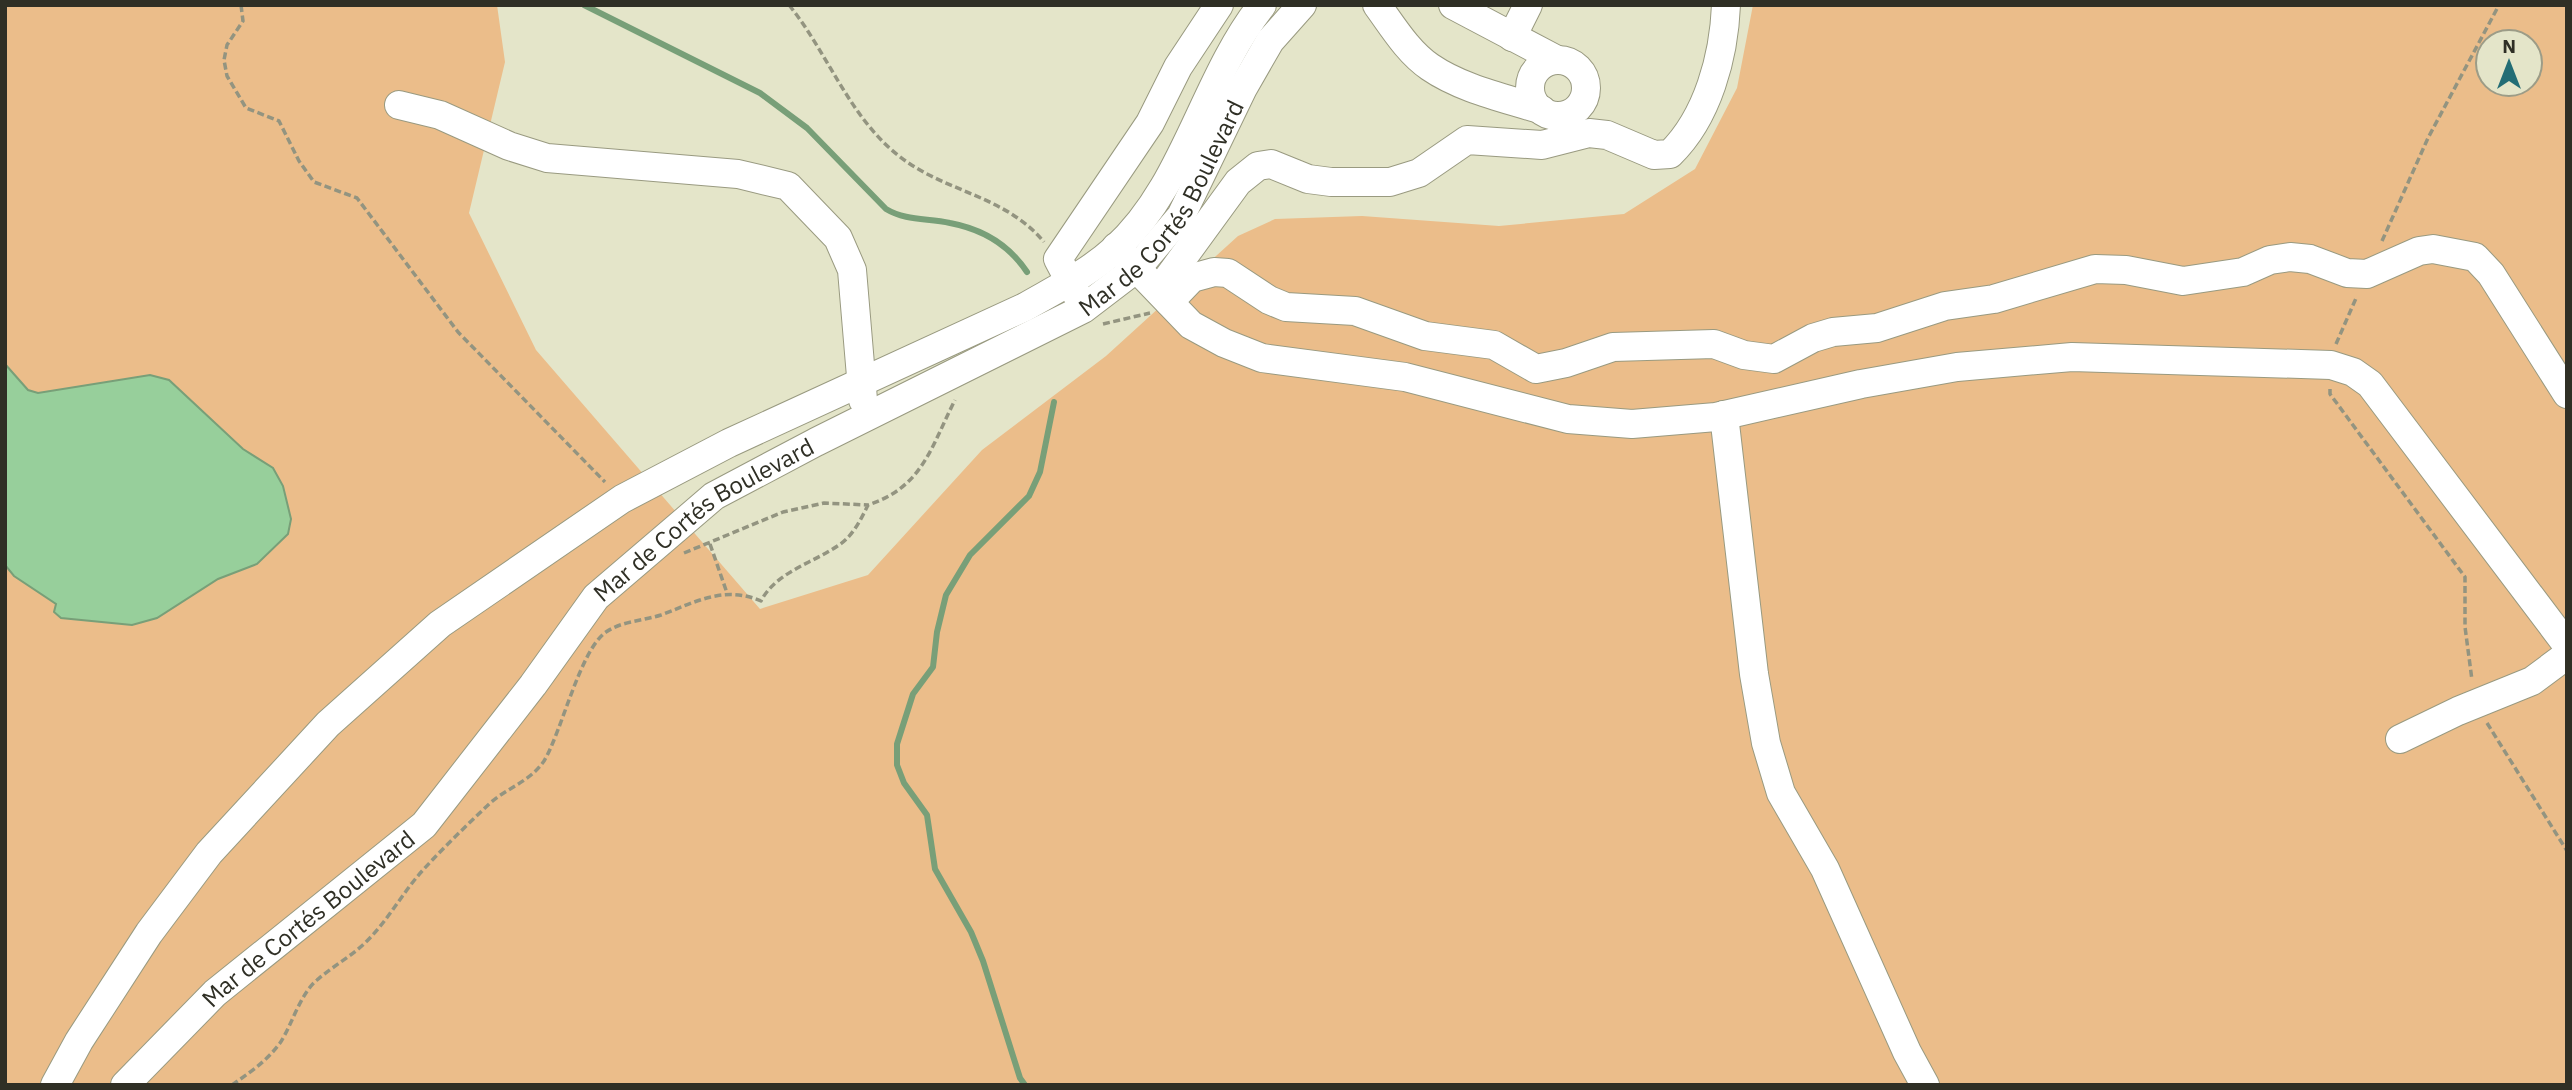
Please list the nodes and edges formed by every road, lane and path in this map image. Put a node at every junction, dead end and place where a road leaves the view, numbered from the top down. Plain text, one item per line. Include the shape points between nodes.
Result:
1 (241, 5) edge
2 (789, 5) edge
3 (1219, 5) edge
4 (1262, 5) edge
5 (1302, 5) edge
6 (1377, 5) edge
7 (1453, 5) edge
8 (1528, 5) edge
9 (1726, 5) edge
10 (1512, 37) junction
11 (1557, 60) junction
12 (1532, 77) junction
13 (1479, 89) junction
14 (399, 105) dead end
15 (1542, 110) junction
16 (1116, 247) junction
17 (1138, 267) junction
18 (1064, 270) junction
19 (1164, 296) junction
20 (1083, 309) junction
21 (860, 383) junction
22 (961, 391) dead end
23 (2567, 394) edge
24 (1724, 415) junction
25 (866, 416) junction
26 (622, 499) junction
27 (868, 505) junction
28 (655, 544) junction
29 (710, 544) junction
30 (727, 593) junction
31 (2565, 645) edge
32 (2400, 739) dead end
33 (55, 1085) edge
34 (125, 1085) edge
35 (232, 1085) edge
36 (1925, 1085) edge

1 - 26 path via 243,20 224,60 230,86 246,108 279,121 314,181 357,198 458,332
2 - 18 path via 861,116 895,153 923,171 1012,211 1028,223
3 - 18 street via 1178,67
4 - 16 street via 1221,67 1167,181 1145,216
5 - 17 street, Mar de Cortés Boulevard via 1270,41 1243,88 1181,216
6 - 13 street via 1430,67
7 - 10 street
8 - 10 street
9 - 19 street via 1723,51 1711,85 1690,129 1670,154 1654,155 1607,135 1589,133 1542,145 1467,140 1419,173 1390,182 1331,182 1308,179 1271,164 1258,166 1238,182
10 - 11 street
11 - 12 street via 1541,66
11 - 15 street via 1580,71 1584,96 1567,114
12 - 13 street
12 - 15 street via 1531,97
13 - 15 street
14 - 21 street via 440,115 547,158 738,174 788,186 838,238 852,270
16 - 17 street
16 - 18 street
17 - 19 street
17 - 20 street, Mar de Cortés Boulevard
18 - 20 street
18 - 21 street via 1025,307
19 - 23 street via 1192,278 1228,273 1286,307 1355,311 1425,335 1494,345 1526,365 1546,368 1613,347 1714,344 1774,359 1833,332 1877,328 2095,269 2196,281 2290,257 2367,274 2432,249 2474,257 2491,274
19 - 24 street via 1191,325 1262,358 1405,377 1568,419 1632,424
20 - 25 street, Mar de Cortés Boulevard
21 - 25 street
21 - 26 street
22 - 27 path via 916,476 898,493
24 - 31 street via 1888,379 2071,357 2332,365 2370,384
24 - 36 street via 1754,674 1777,781 1825,869
25 - 28 street, Mar de Cortés Boulevard via 714,496
26 - 33 street via 440,624 291,760 209,853 149,933
27 - 29 path via 842,502 802,507
27 - 30 path via 858,525 840,544 768,587 761,601
28 - 29 path via 673,555
28 - 34 street, Mar de Cortés Boulevard via 596,597 424,825 215,993
29 - 30 path
30 - 35 path via 686,602 604,633 590,654 545,759 532,776 495,799 421,872 366,942 315,981 279,1044
31 - 32 street via 2522,667 2515,687

